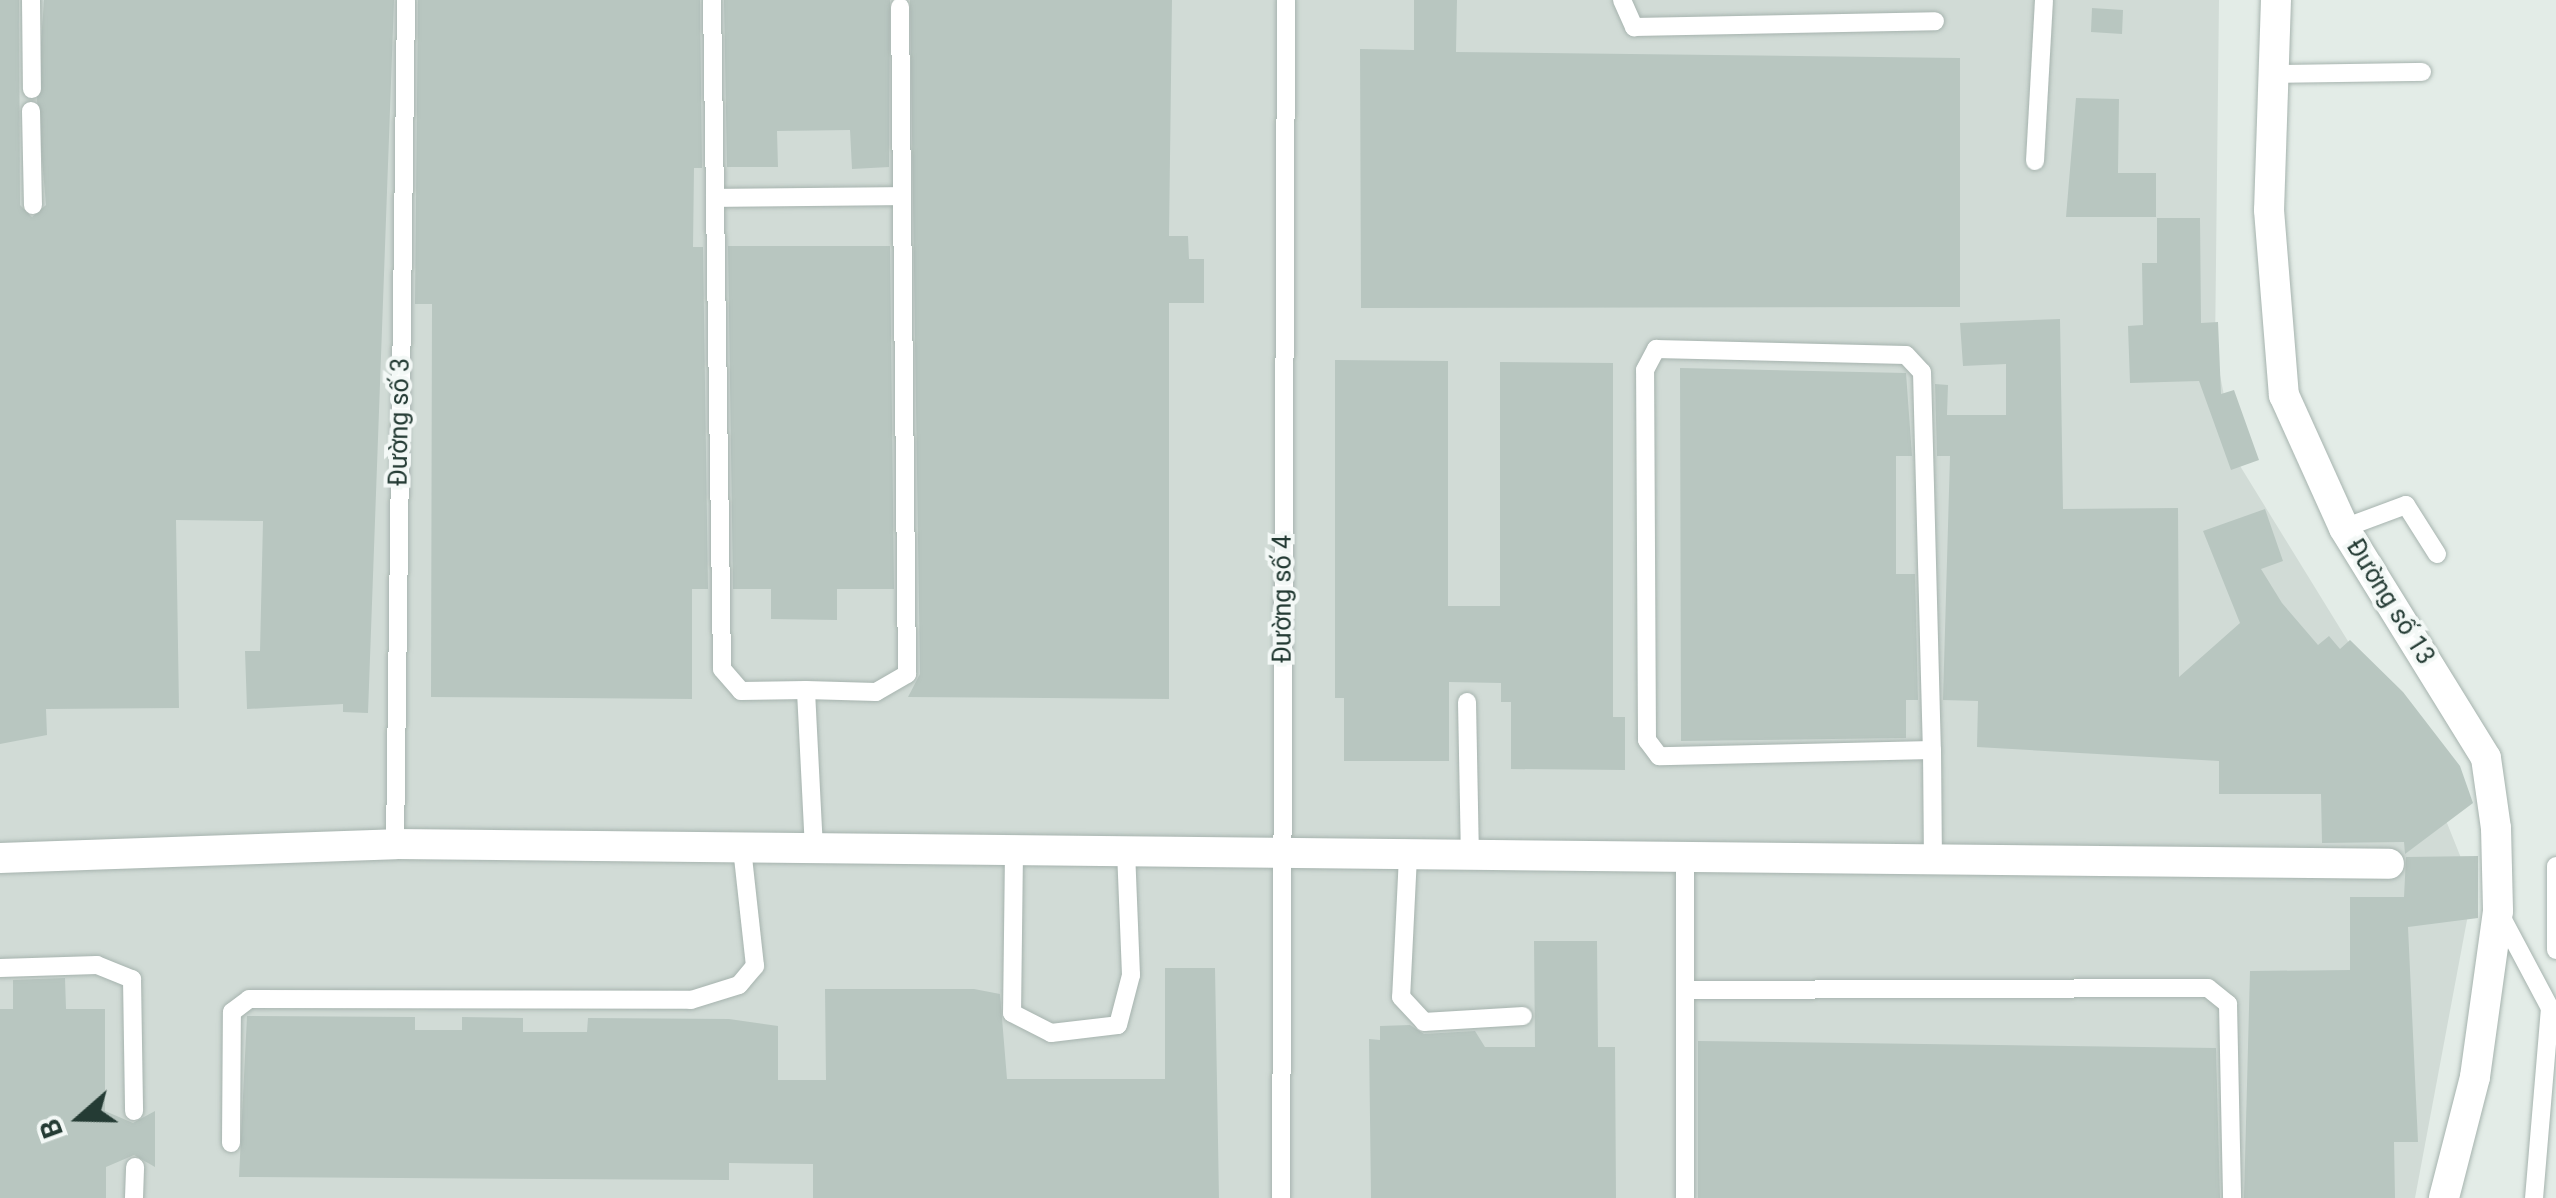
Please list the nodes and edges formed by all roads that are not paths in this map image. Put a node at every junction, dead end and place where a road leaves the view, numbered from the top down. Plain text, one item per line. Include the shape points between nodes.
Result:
1 (31, 0) edge
2 (406, 0) edge
3 (712, 0) edge
4 (1286, 0) edge
5 (1622, 0) edge
6 (2044, 0) edge
7 (2276, 0) edge
8 (900, 7) dead end
9 (1935, 21) dead end
10 (2422, 72) dead end
11 (2275, 74) junction
12 (32, 89) dead end
13 (31, 111) dead end
14 (2035, 160) dead end
15 (902, 196) junction
16 (715, 198) junction
17 (33, 205) dead end
18 (2344, 528) junction
19 (2438, 554) dead end
20 (806, 690) junction
21 (1468, 702) dead end
22 (1932, 750) junction
23 (395, 844) junction
24 (742, 848) junction
25 (814, 849) junction
26 (1014, 852) junction
27 (1126, 853) junction
28 (1684, 853) junction
29 (1282, 854) junction
30 (1470, 854) junction
31 (1408, 856) junction
32 (0, 858) edge
33 (1933, 862) junction
34 (2388, 864) dead end
35 (2556, 866) edge
36 (2498, 912) junction
37 (2556, 950) edge
38 (0, 968) edge
39 (1686, 990) junction
40 (1523, 1016) dead end
41 (134, 1111) dead end
42 (230, 1143) dead end
43 (135, 1167) dead end
44 (134, 1198) edge
45 (1281, 1198) edge
46 (1685, 1198) edge
47 (2232, 1198) edge
48 (2444, 1198) edge
49 (2534, 1198) edge

1 - 12 lane
2 - 23 lane, Đường số 3
3 - 16 lane
4 - 29 lane, Đường số 4
5 - 9 lane via 1634,27
6 - 14 lane
7 - 11 street, Đường số 13
8 - 15 lane
10 - 11 lane
11 - 18 street, Đường số 13 via 2274,338 2284,395
13 - 17 lane
15 - 16 lane
15 - 20 lane via 907,674 876,692
16 - 20 lane via 722,669 740,691
18 - 19 lane via 2406,505
18 - 36 street, Đường số 13 via 2486,758
20 - 25 lane
21 - 30 lane
22 - 22 lane via 1922,372 1906,354 1656,349 1646,370 1646,740 1659,756
22 - 33 lane
23 - 24 street
23 - 32 street
24 - 25 street
24 - 42 lane via 754,966 739,986 691,1000 249,999 232,1012
25 - 26 street
26 - 27 street
26 - 27 lane via 1012,1014 1051,1033 1118,1025 1130,974
27 - 29 street
28 - 30 street
28 - 33 street
28 - 39 lane
29 - 31 street
29 - 45 lane, Đường số 4
30 - 31 street
31 - 40 lane via 1401,997 1424,1022
33 - 34 street
35 - 37 lane
36 - 48 street, Đường số 13 via 2475,1077
36 - 49 lane via 2550,1008
38 - 41 lane via 97,965 132,980
39 - 46 lane
39 - 47 lane via 2208,988 2228,1004
43 - 44 lane

